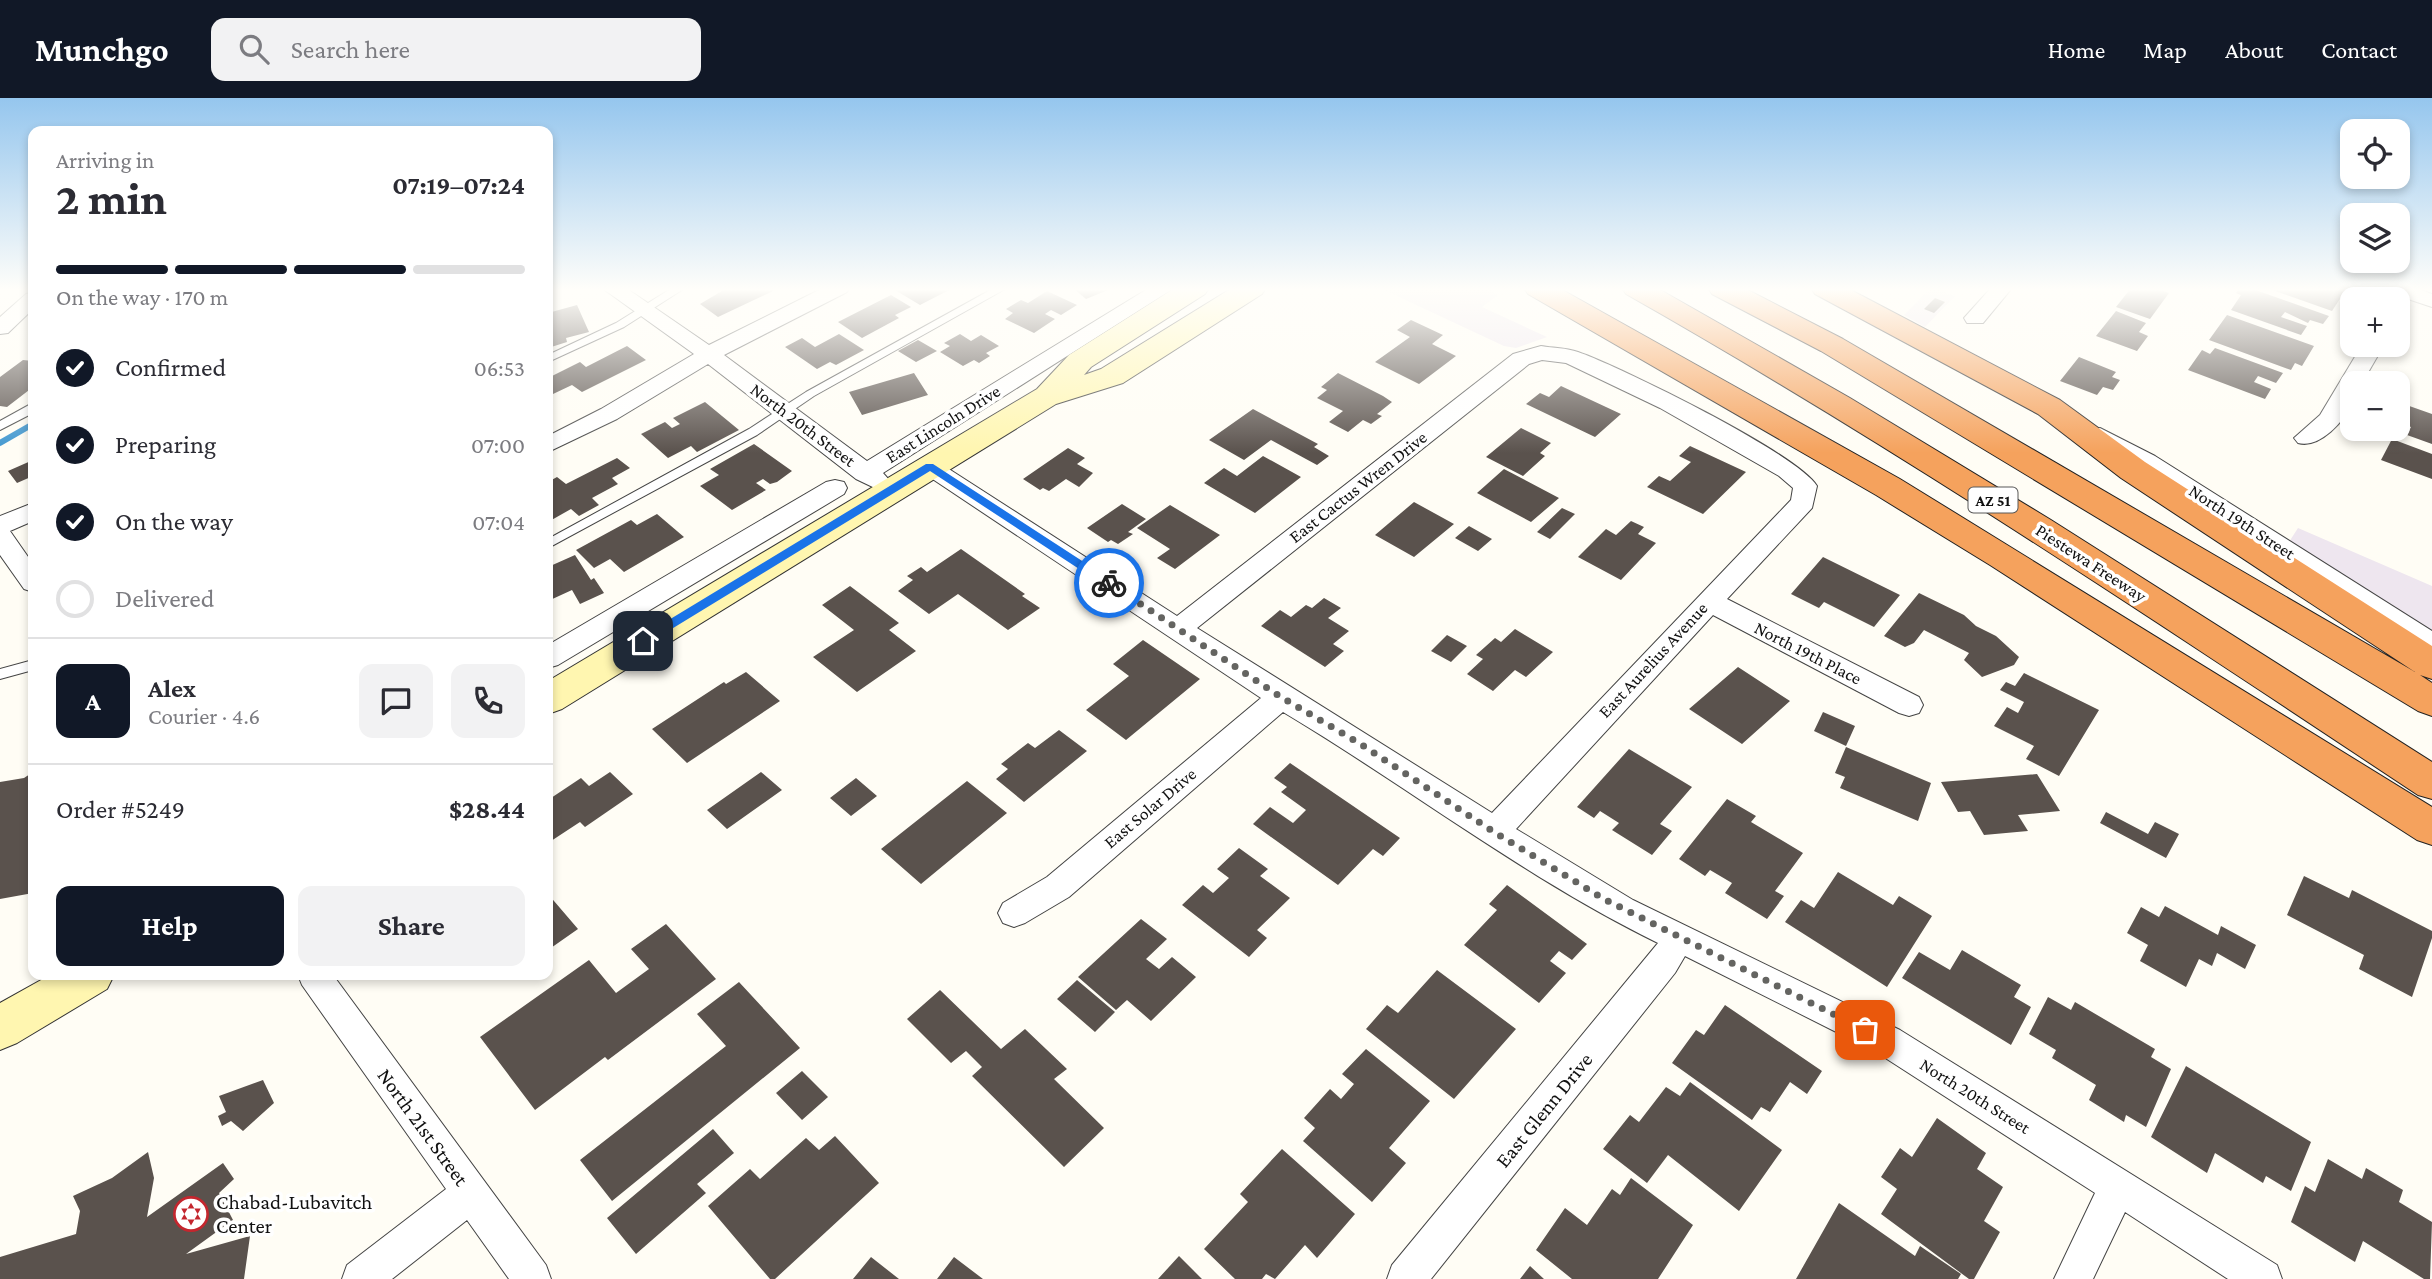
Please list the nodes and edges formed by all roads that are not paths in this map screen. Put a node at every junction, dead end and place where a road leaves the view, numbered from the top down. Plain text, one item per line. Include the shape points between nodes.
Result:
1 (582, 343) edge
2 (692, 343) edge
3 (730, 343) edge
4 (902, 343) edge
5 (1083, 343) edge
6 (1108, 343) edge
7 (1164, 343) edge
8 (1635, 343) edge
9 (1733, 343) edge
10 (1828, 343) edge
11 (1929, 343) edge
12 (708, 354) junction
13 (553, 357) edge
14 (2366, 357) edge
15 (1045, 397) junction
16 (2049, 407) junction
17 (28, 411) edge
18 (785, 411) junction
19 (0, 426) edge
20 (2306, 438) dead end
21 (553, 442) edge
22 (930, 467) junction
23 (878, 482) junction
24 (1805, 486) joint
25 (835, 488) dead end
26 (28, 513) edge
27 (0, 526) edge
28 (0, 536) edge
29 (553, 541) edge
30 (28, 576) edge
31 (1708, 601) junction
32 (1179, 628) junction
33 (2432, 644) edge
34 (553, 655) edge
35 (2432, 665) edge
36 (28, 666) edge
37 (0, 674) edge
38 (553, 696) edge
39 (1281, 697) junction
40 (2432, 701) edge
41 (1909, 705) dead end
42 (2432, 783) edge
43 (2432, 828) edge
44 (1494, 832) junction
45 (1014, 914) dead end
46 (1678, 938) junction
47 (82, 980) edge
48 (318, 980) edge
49 (0, 1028) edge
50 (2118, 1186) junction
51 (471, 1193) junction
52 (360, 1279) edge
53 (532, 1279) edge
54 (1406, 1279) edge
55 (2073, 1279) edge
56 (2263, 1279) edge

1 - 13 lane
2 - 12 street, North 20th Street
3 - 12 street
4 - 18 lane
5 - 23 street, East Lincoln Drive
6 - 15 main road via 1080,361
7 - 15 main road via 1112,376
8 - 43 highway via 1991,549
9 - 42 highway, Piestewa Freeway / AZ 51 via 1926,457
10 - 40 highway
11 - 16 highway
12 - 18 street, North 20th Street
12 - 21 street
14 - 20 street via 2329,420
15 - 22 main road
16 - 33 street, North 19th Street via 2147,461
16 - 35 highway via 2133,470
17 - 19 lane
18 - 23 street, North 20th Street
18 - 29 lane
22 - 23 main road
22 - 32 street, North 20th Street
23 - 38 main road
24 - 31 street, East Aurelius Avenue via 1803,502
24 - 32 street, East Cactus Wren Drive via 1788,470 1668,403 1571,357 1541,353 1521,359
25 - 34 street
26 - 27 street
28 - 30 street
31 - 41 street, North 19th Place
31 - 44 street, East Aurelius Avenue
32 - 39 street, North 20th Street
36 - 37 lane
39 - 44 street, North 20th Street
39 - 45 street, East Solar Drive via 1058,887
44 - 46 street, North 20th Street via 1622,910
46 - 50 street, North 20th Street via 1888,1041
46 - 54 street, East Glenn Drive via 1663,963
47 - 49 main road
48 - 51 street, North 21st Street
50 - 55 street
50 - 56 street, North 20th Street
51 - 52 street
51 - 53 street, North 21st Street

